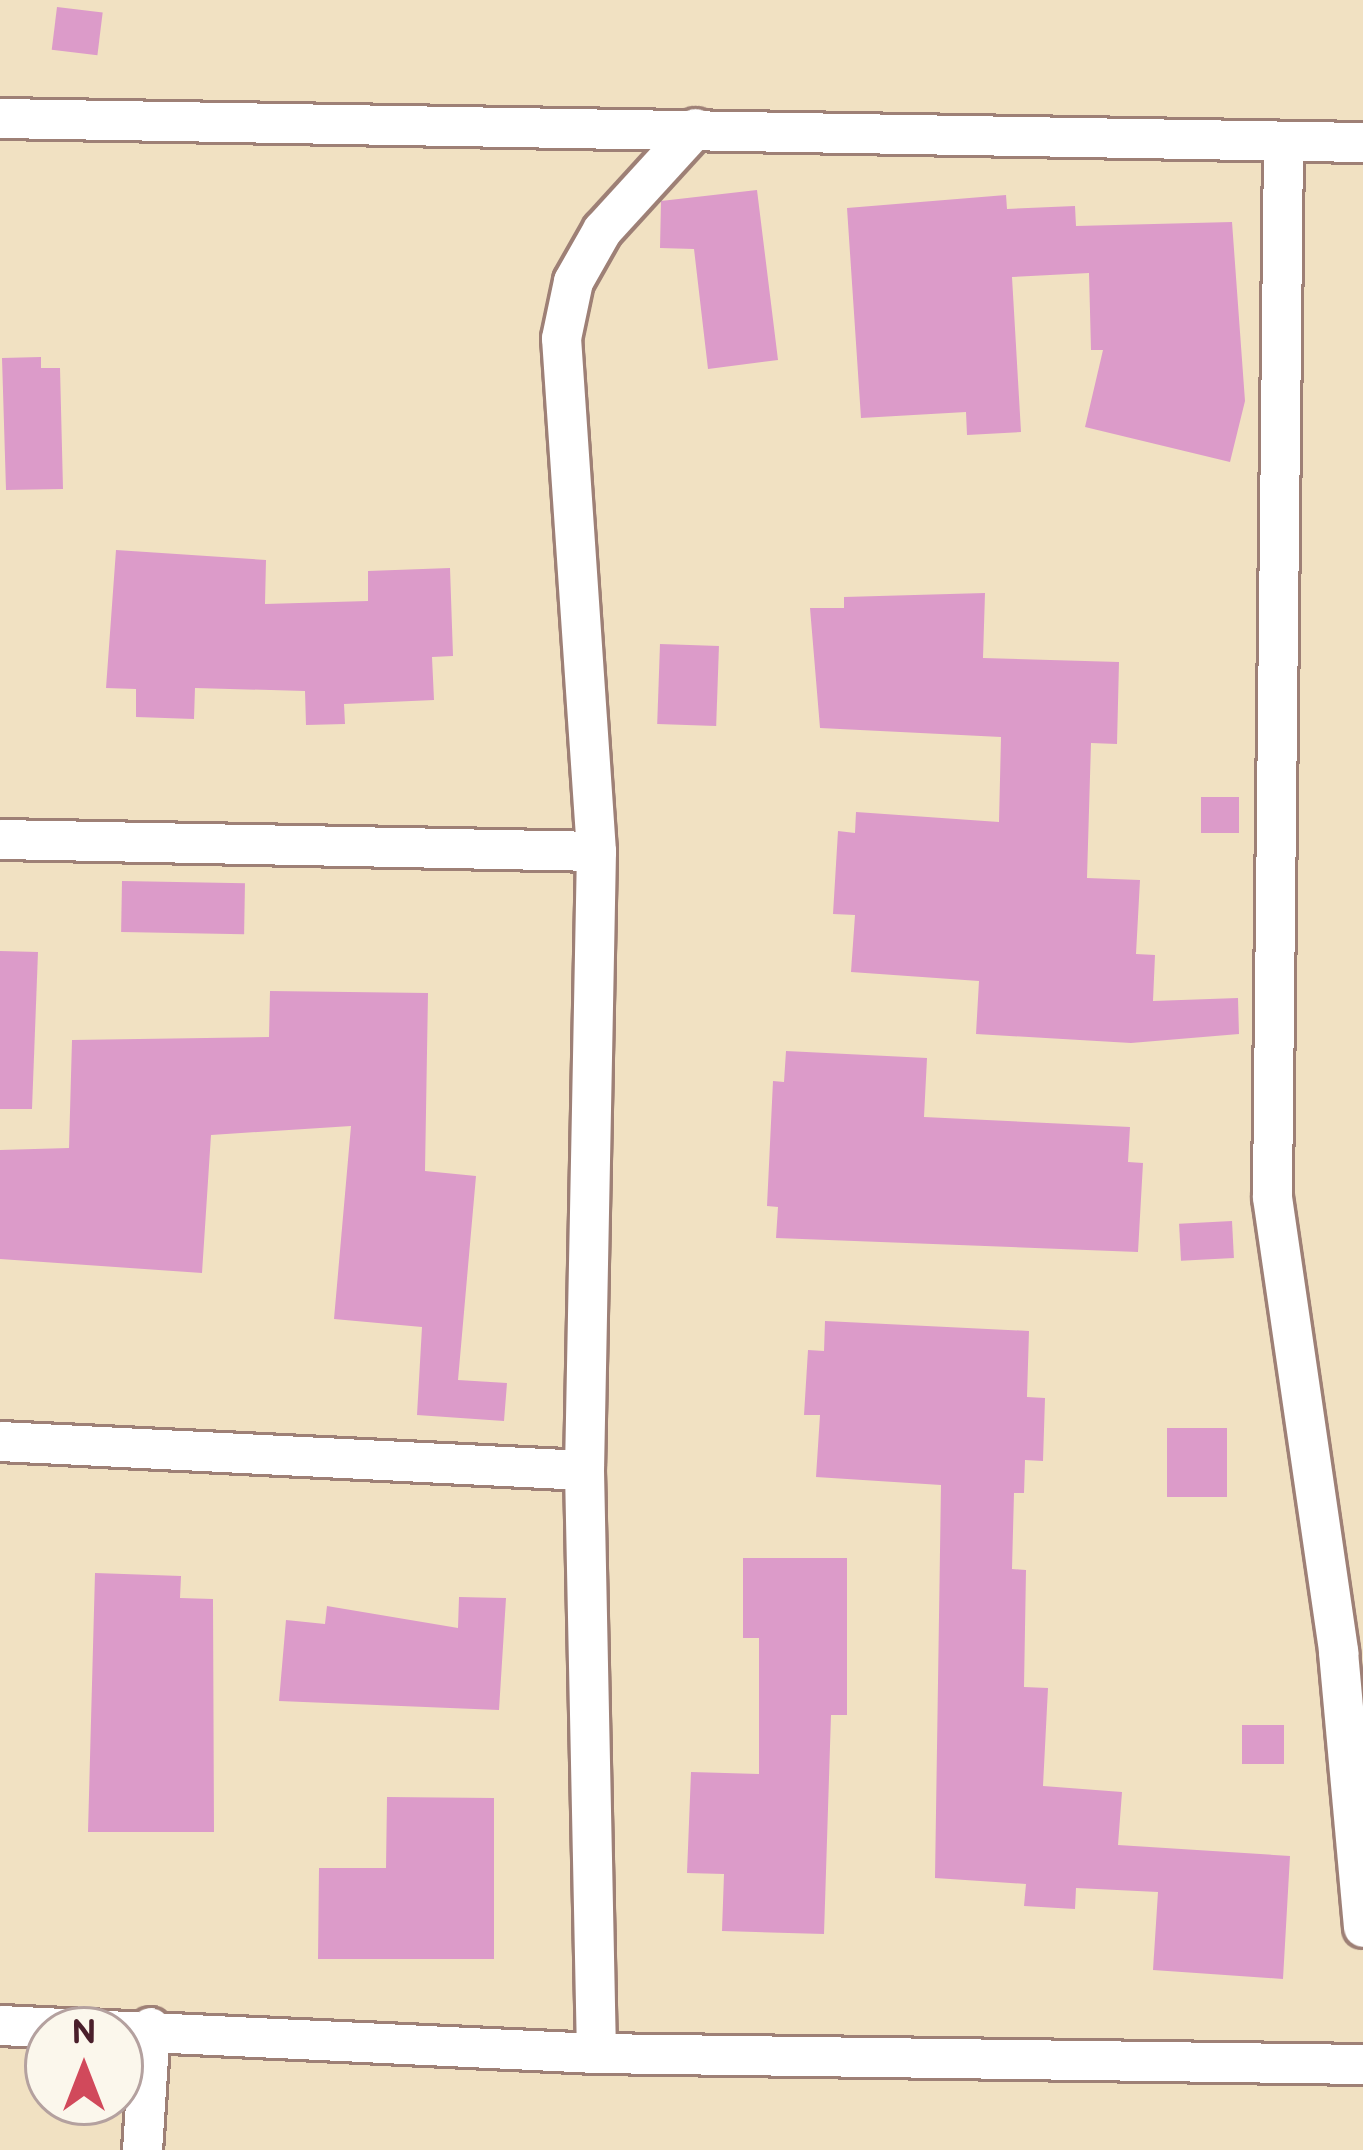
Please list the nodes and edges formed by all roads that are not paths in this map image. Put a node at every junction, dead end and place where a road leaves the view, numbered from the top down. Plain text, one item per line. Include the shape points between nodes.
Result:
1 (0, 118) edge
2 (695, 128) junction
3 (1282, 142) junction
4 (1363, 142) edge
5 (0, 839) edge
6 (596, 851) junction
7 (0, 1442) edge
8 (584, 1470) junction
9 (1363, 1927) edge
10 (0, 2025) edge
11 (150, 2027) junction
12 (596, 2053) junction
13 (1363, 2064) edge
14 (142, 2150) edge

1 - 2 street
2 - 3 street
2 - 6 street via 602,230 573,281 561,338
3 - 4 street
3 - 9 street via 1272,1197 1338,1652
5 - 6 street
6 - 8 street
7 - 8 street
8 - 12 street
10 - 11 street
11 - 12 street
11 - 14 street
12 - 13 street

